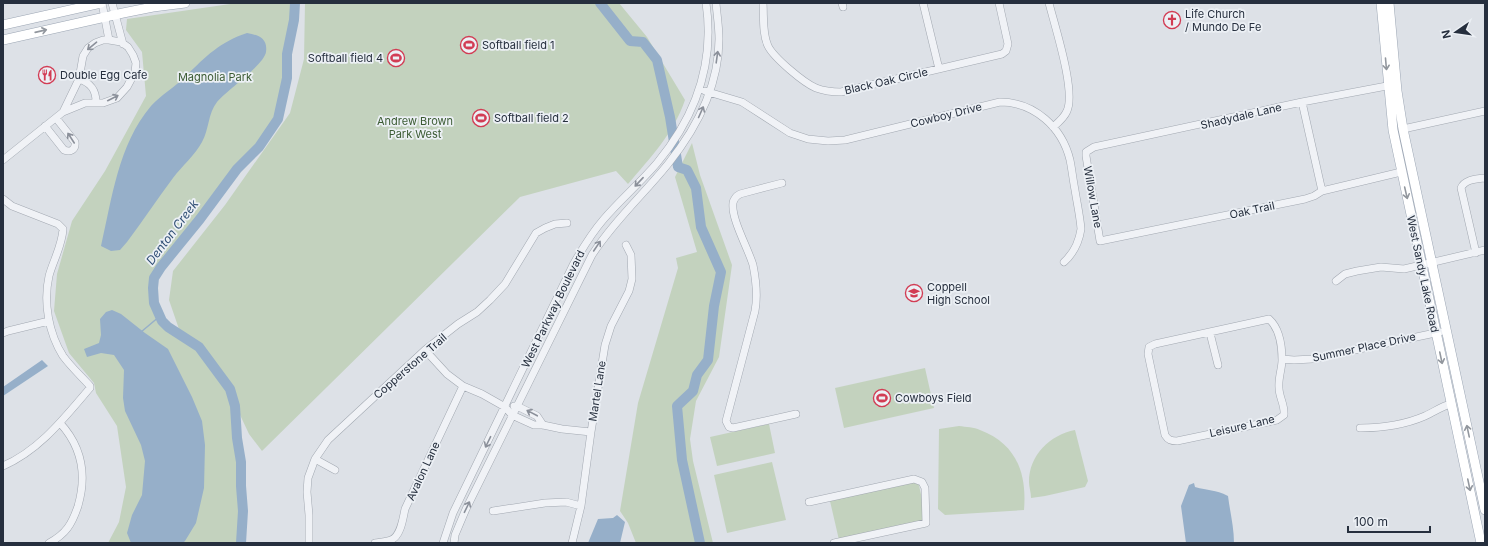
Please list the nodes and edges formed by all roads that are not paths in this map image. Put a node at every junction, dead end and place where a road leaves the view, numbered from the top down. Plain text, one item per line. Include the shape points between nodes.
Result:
1 (102, 3) edge
2 (112, 3) edge
3 (185, 3) edge
4 (706, 3) edge
5 (716, 3) edge
6 (763, 3) edge
7 (923, 3) edge
8 (999, 3) edge
9 (1050, 3) edge
10 (1380, 3) edge
11 (1389, 3) edge
12 (115, 14) junction
13 (105, 17) junction
14 (26, 20) junction
15 (3, 25) edge
16 (1387, 25) junction
17 (3, 31) edge
18 (3, 40) edge
19 (109, 40) junction
20 (123, 44) junction
21 (938, 69) junction
22 (79, 79) junction
23 (1392, 86) junction
24 (700, 89) junction
25 (709, 92) junction
26 (96, 102) junction
27 (1302, 102) junction
28 (1485, 111) edge
29 (63, 112) junction
30 (56, 118) junction
31 (45, 126) junction
32 (1053, 127) junction
33 (1403, 129) junction
34 (1086, 152) joint
35 (3, 160) edge
36 (1401, 172) junction
37 (1485, 178) edge
38 (782, 183) dead end
39 (1322, 191) junction
40 (3, 199) edge
41 (567, 223) dead end
42 (1100, 241) joint
43 (626, 245) dead end
44 (1485, 250) edge
45 (1476, 252) junction
46 (1064, 262) dead end
47 (1432, 262) junction
48 (1422, 265) junction
49 (1336, 281) dead end
50 (49, 321) junction
51 (1446, 330) junction
52 (1436, 332) junction
53 (3, 333) edge
54 (1210, 333) junction
55 (425, 350) junction
56 (1282, 359) junction
57 (1218, 365) dead end
58 (463, 386) junction
59 (1451, 404) junction
60 (517, 406) junction
61 (505, 407) junction
62 (796, 414) dead end
63 (512, 415) junction
64 (60, 423) junction
65 (543, 425) junction
66 (1360, 428) dead end
67 (591, 432) junction
68 (315, 459) junction
69 (3, 466) edge
70 (335, 470) dead end
71 (809, 502) dead end
72 (581, 506) junction
73 (1485, 510) edge
74 (493, 512) dead end
75 (48, 543) edge
76 (309, 543) edge
77 (375, 543) edge
78 (443, 543) edge
79 (454, 543) edge
80 (572, 543) edge
81 (834, 543) edge
82 (1482, 543) edge

1 - 13 street
1 - 14 main road
2 - 12 street
3 - 12 main road
4 - 24 street, West Parkway Boulevard via 708,47
25 -> 5 street, West Parkway Boulevard via 718,56
6 - 21 street, Black Oak Circle via 764,31 769,47 776,58 817,88 828,92 841,92
7 - 21 street
8 - 21 street, Black Oak Circle via 1008,44 1006,51
9 - 32 street via 1070,95 1068,110 1062,120
10 - 16 main road, West Sandy Lake Road
11 - 16 main road, West Sandy Lake Road
12 - 13 main road
12 - 20 street
18 -> 13 main road
13 - 19 street
14 - 15 main road
14 - 17 main road via 21,26
16 - 23 main road, West Sandy Lake Road
19 - 20 street
19 -> 22 street via 95,43 88,48 83,56
26 -> 20 street via 117,98 136,72 133,55
22 - 26 street via 90,85
22 - 29 street
23 - 27 street, Shadydale Lane
23 - 33 main road, West Sandy Lake Road
23 - 36 main road, West Sandy Lake Road via 1392,130
24 - 25 street, Cowboy Drive
24 -> 61 street, West Parkway Boulevard via 686,121 665,153 588,239
25 - 32 street, Cowboy Drive via 733,98 750,106 790,133 828,142 1000,102 1017,103 1026,107
60 -> 25 street, West Parkway Boulevard via 592,255 607,232 667,165 697,121
26 - 29 street via 85,103
27 - 34 street, Shadydale Lane via 1094,147
27 - 39 street
28 - 33 street
29 - 30 street
30 - 31 street
31 -> 30 street via 64,150 72,150 75,142
31 - 35 street
32 - 46 street, Cowboy Drive via 1070,159 1081,229 1074,250
33 - 47 main road, West Sandy Lake Road
34 - 42 street, Willow Lane
36 - 39 street, Oak Trail
36 -> 48 main road, West Sandy Lake Road
37 - 45 street via 1468,181 1461,188
38 - 62 street via 740,194 733,202 734,214 752,264 757,296 726,420 729,427 733,428
39 - 42 street, Oak Trail via 1305,199
40 - 50 street via 12,206 58,224 63,229 49,276
41 - 55 street, Copperstone Trail via 555,224 536,233 505,284 490,300
43 - 67 street, Martel Lane via 631,255 630,291 611,326 605,346
44 - 45 street
45 - 47 street
47 - 48 street
47 - 51 main road, West Sandy Lake Road
48 - 49 street via 1404,269 1363,270 1345,274
48 - 52 main road, West Sandy Lake Road
50 - 53 street
50 - 64 street via 54,340 63,356 90,386
51 - 52 street, Summer Place Drive
73 -> 51 main road, West Sandy Lake Road
52 - 56 street, Summer Place Drive via 1312,359
52 -> 59 main road, West Sandy Lake Road
54 - 56 street, Leisure Lane via 1269,320 1276,325
54 - 56 street, Leisure Lane via 1149,347 1148,354 1164,435 1170,441 1277,420 1284,415 1285,407 1279,389
54 - 57 street
55 - 58 street via 447,374
55 - 68 street, Copperstone Trail via 328,440
58 - 61 street
58 - 77 street, Avalon Lane via 405,509 396,536 392,540
59 - 66 street via 1404,423 1378,428
59 -> 82 main road, West Sandy Lake Road
60 - 61 street
60 - 63 street, West Parkway Boulevard
65 -> 60 street via 537,416
61 - 63 street
61 -> 78 street, West Parkway Boulevard via 453,513
63 - 65 street via 534,425
79 -> 63 street, West Parkway Boulevard via 466,509
64 - 69 street via 31,449
64 - 75 street via 74,442 80,458 83,483 70,525 59,538
65 - 67 street
67 - 72 street, Martel Lane
68 - 70 street
68 - 76 street, Copperstone Trail via 308,478 307,492
71 - 81 street via 914,479 922,482 925,488 926,523
72 - 74 street via 566,502 545,502
72 - 80 street, Martel Lane

